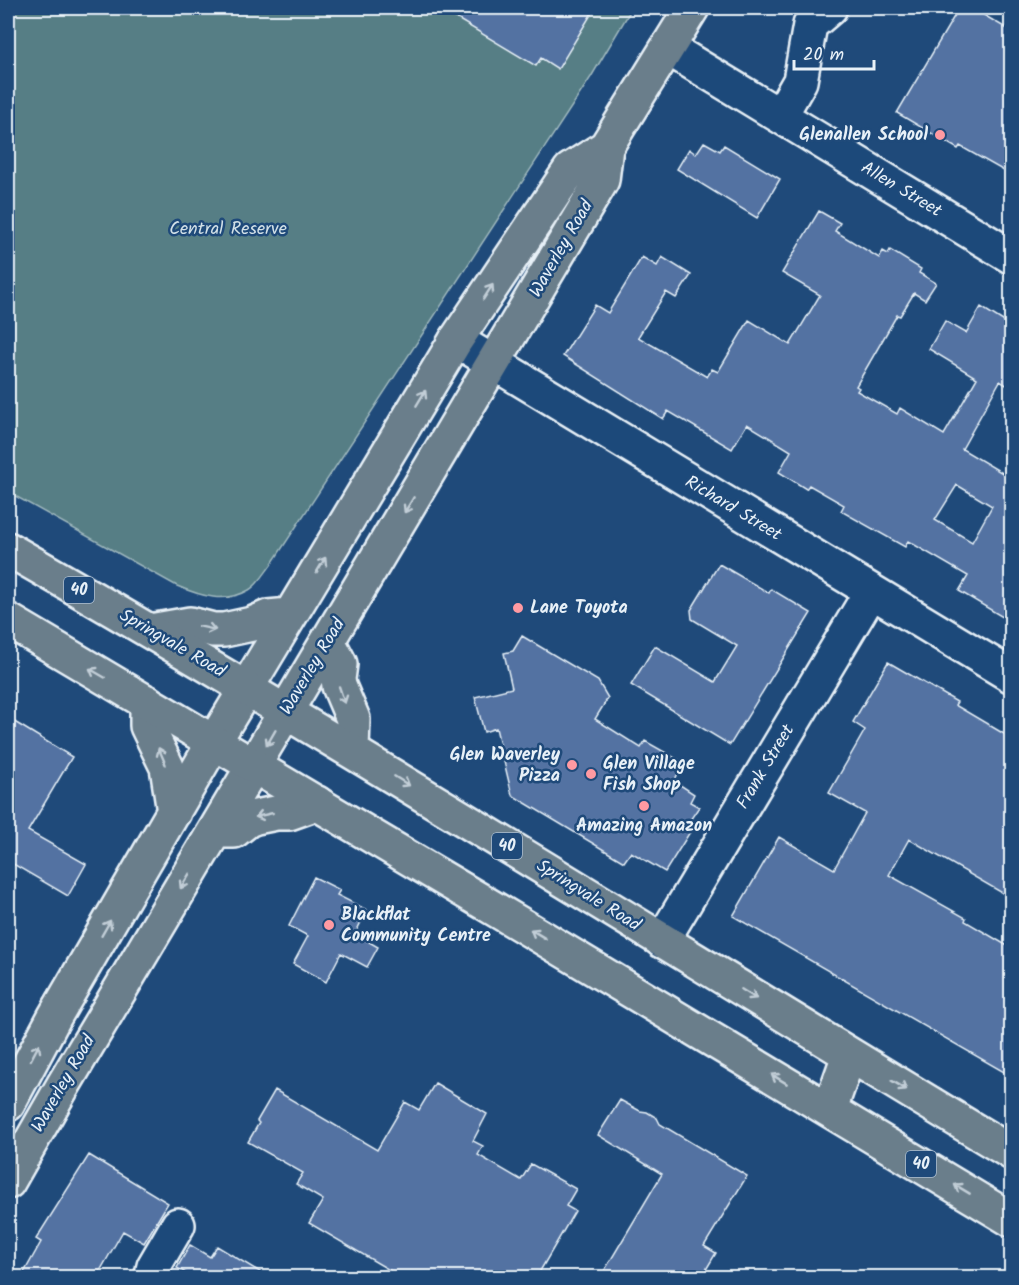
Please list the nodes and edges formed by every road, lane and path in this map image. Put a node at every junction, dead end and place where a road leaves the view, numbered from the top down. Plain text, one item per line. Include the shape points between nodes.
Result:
1 (692, 8) edge
2 (830, 8) edge
3 (668, 48) junction
4 (780, 116) junction
5 (606, 147) junction
6 (1011, 257) edge
7 (456, 340) junction
8 (493, 364) junction
9 (8, 549) edge
10 (871, 592) junction
11 (290, 615) junction
12 (8, 620) edge
13 (150, 631) junction
14 (328, 641) junction
15 (1011, 676) edge
16 (247, 688) junction
17 (147, 702) junction
18 (286, 711) junction
19 (214, 742) junction
20 (352, 750) junction
21 (255, 766) junction
22 (317, 803) junction
23 (174, 812) junction
24 (215, 831) junction
25 (662, 942) junction
26 (849, 1054) junction
27 (8, 1104) edge
28 (830, 1109) junction
29 (1011, 1153) edge
30 (8, 1182) edge
31 (1011, 1220) edge
32 (178, 1225) dead end
33 (151, 1278) edge

1 - 3 main road, Waverley Road
2 - 4 street via 810,25 800,81
3 - 4 street, Allen Street
3 - 5 main road, Waverley Road
4 - 6 street, Allen Street
7 -> 5 main road, Waverley Road via 570,170
5 - 8 main road, Waverley Road via 602,180
7 - 8 street, Richard Street
11 -> 7 main road, Waverley Road
8 - 10 street, Richard Street
8 -> 14 main road, Waverley Road
9 - 13 main road, Springvale Road / 40
10 - 15 street, Richard Street
10 - 25 street, Frank Street
13 -> 11 main road via 190,624 224,630
11 - 16 main road, Waverley Road
17 -> 12 main road, 40
13 - 16 main road, Springvale Road / 40
14 - 18 main road, Waverley Road
14 -> 20 main road via 340,664 339,686 353,719
16 - 18 main road, Springvale Road / 40
16 - 19 main road, Waverley Road
17 - 19 main road, 40
23 -> 17 main road via 167,767 147,726
18 - 20 main road, Springvale Road / 40
18 -> 21 main road, Waverley Road
19 - 21 main road, 40
19 - 23 main road, Waverley Road
20 -> 25 main road, Springvale Road / 40
21 - 22 main road, 40
21 - 24 main road, Waverley Road
22 -> 24 main road via 289,813 256,817 234,831
28 -> 22 main road, 40
27 -> 23 main road, Waverley Road
24 -> 30 main road, Waverley Road
25 -> 26 main road, Springvale Road / 40
26 - 28 main road
26 -> 29 main road, Springvale Road / 40
31 -> 28 main road, 40
32 - 33 street

